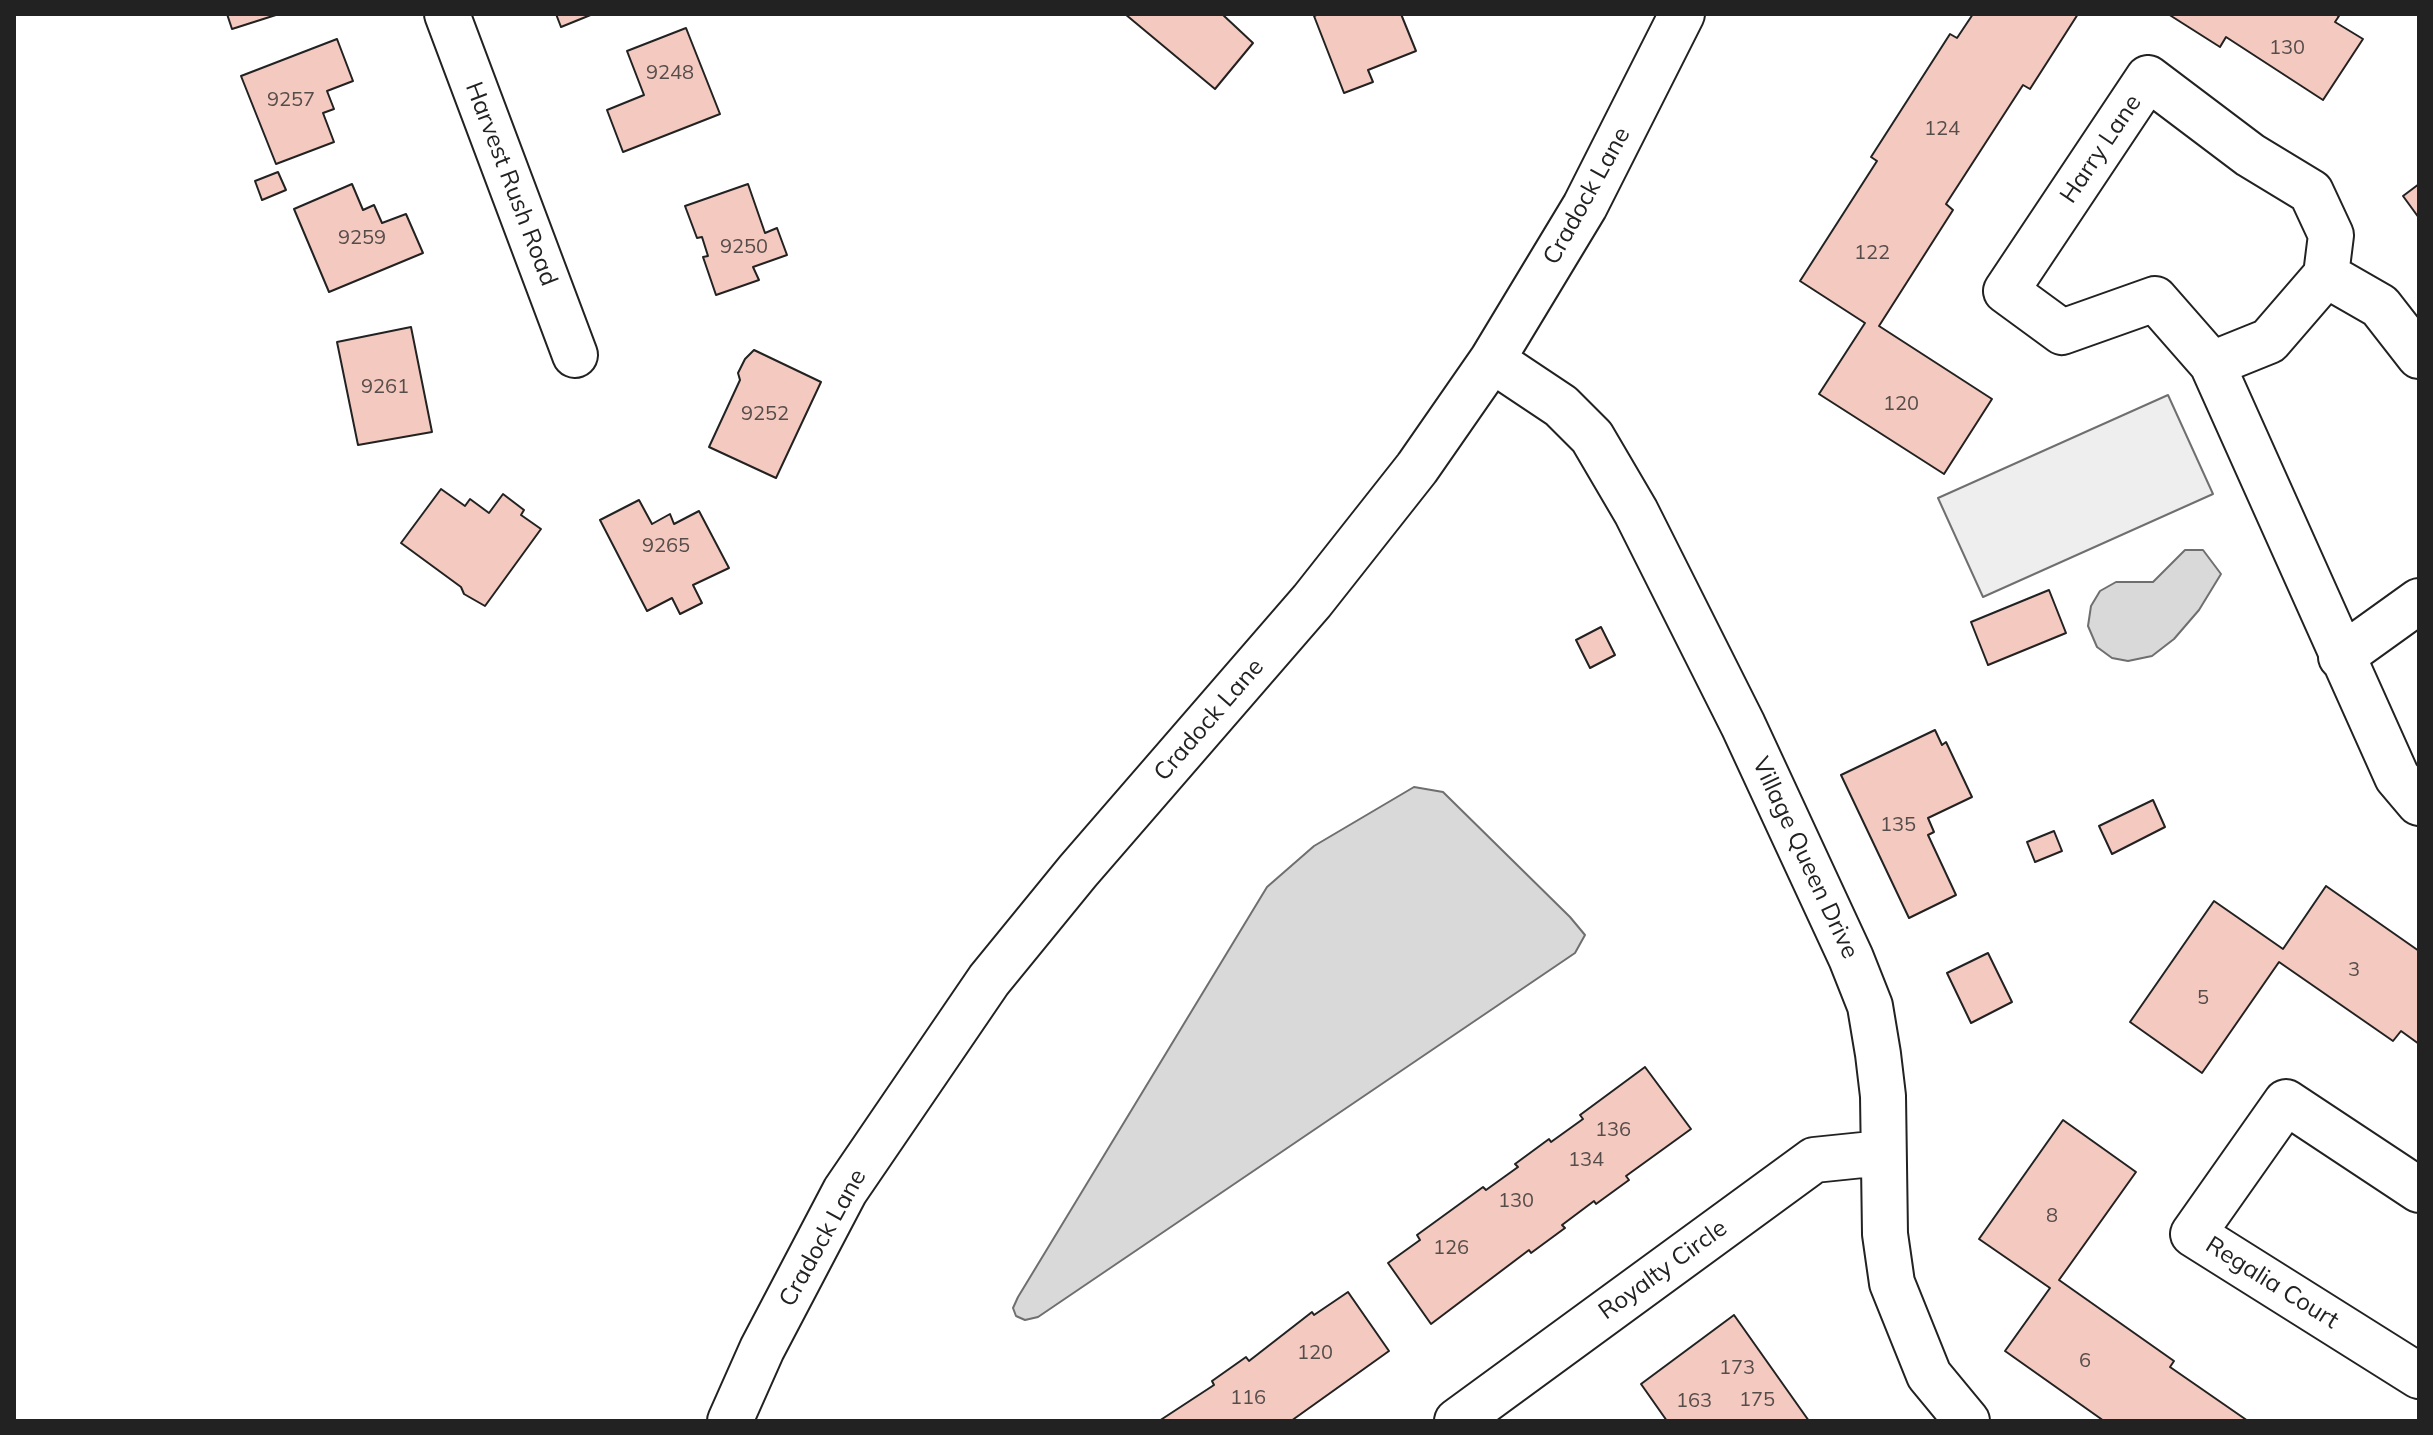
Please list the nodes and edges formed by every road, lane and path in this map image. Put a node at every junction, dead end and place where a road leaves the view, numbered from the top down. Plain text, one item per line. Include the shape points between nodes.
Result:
1 (447, 14) edge
2 (1682, 14) edge
3 (2326, 275) junction
4 (575, 355) dead end
5 (2419, 356) edge
6 (1492, 360) junction
7 (2212, 364) junction
8 (2419, 601) edge
9 (2341, 657) junction
10 (2419, 803) edge
11 (1882, 1153) junction
12 (2419, 1190) edge
13 (2419, 1376) edge
14 (730, 1421) edge
15 (1457, 1421) edge
16 (1967, 1421) edge

1 - 4 street, Harvest Rush Road
2 - 6 street, Cradock Lane via 1585,206
3 - 5 street via 2380,306
3 - 7 street via 2269,341
3 - 7 street, Harry Lane via 2331,235 2311,192 2250,155 2148,78 2006,291 2062,332 2155,299
6 - 11 street, Village Queen Drive via 1561,406 1592,437 1636,512 1743,725 1870,1006 1883,1096
6 - 14 street, Cradock Lane via 1417,468 1312,601 989,980 845,1191
7 - 9 street, Harry Lane
8 - 9 street
9 - 10 street, Harry Lane via 2397,777
11 - 15 street, Royalty Circle via 1814,1160
11 - 16 street, Village Queen Drive via 1892,1283 1929,1375
12 - 13 street, Regalia Court via 2286,1102 2193,1234

